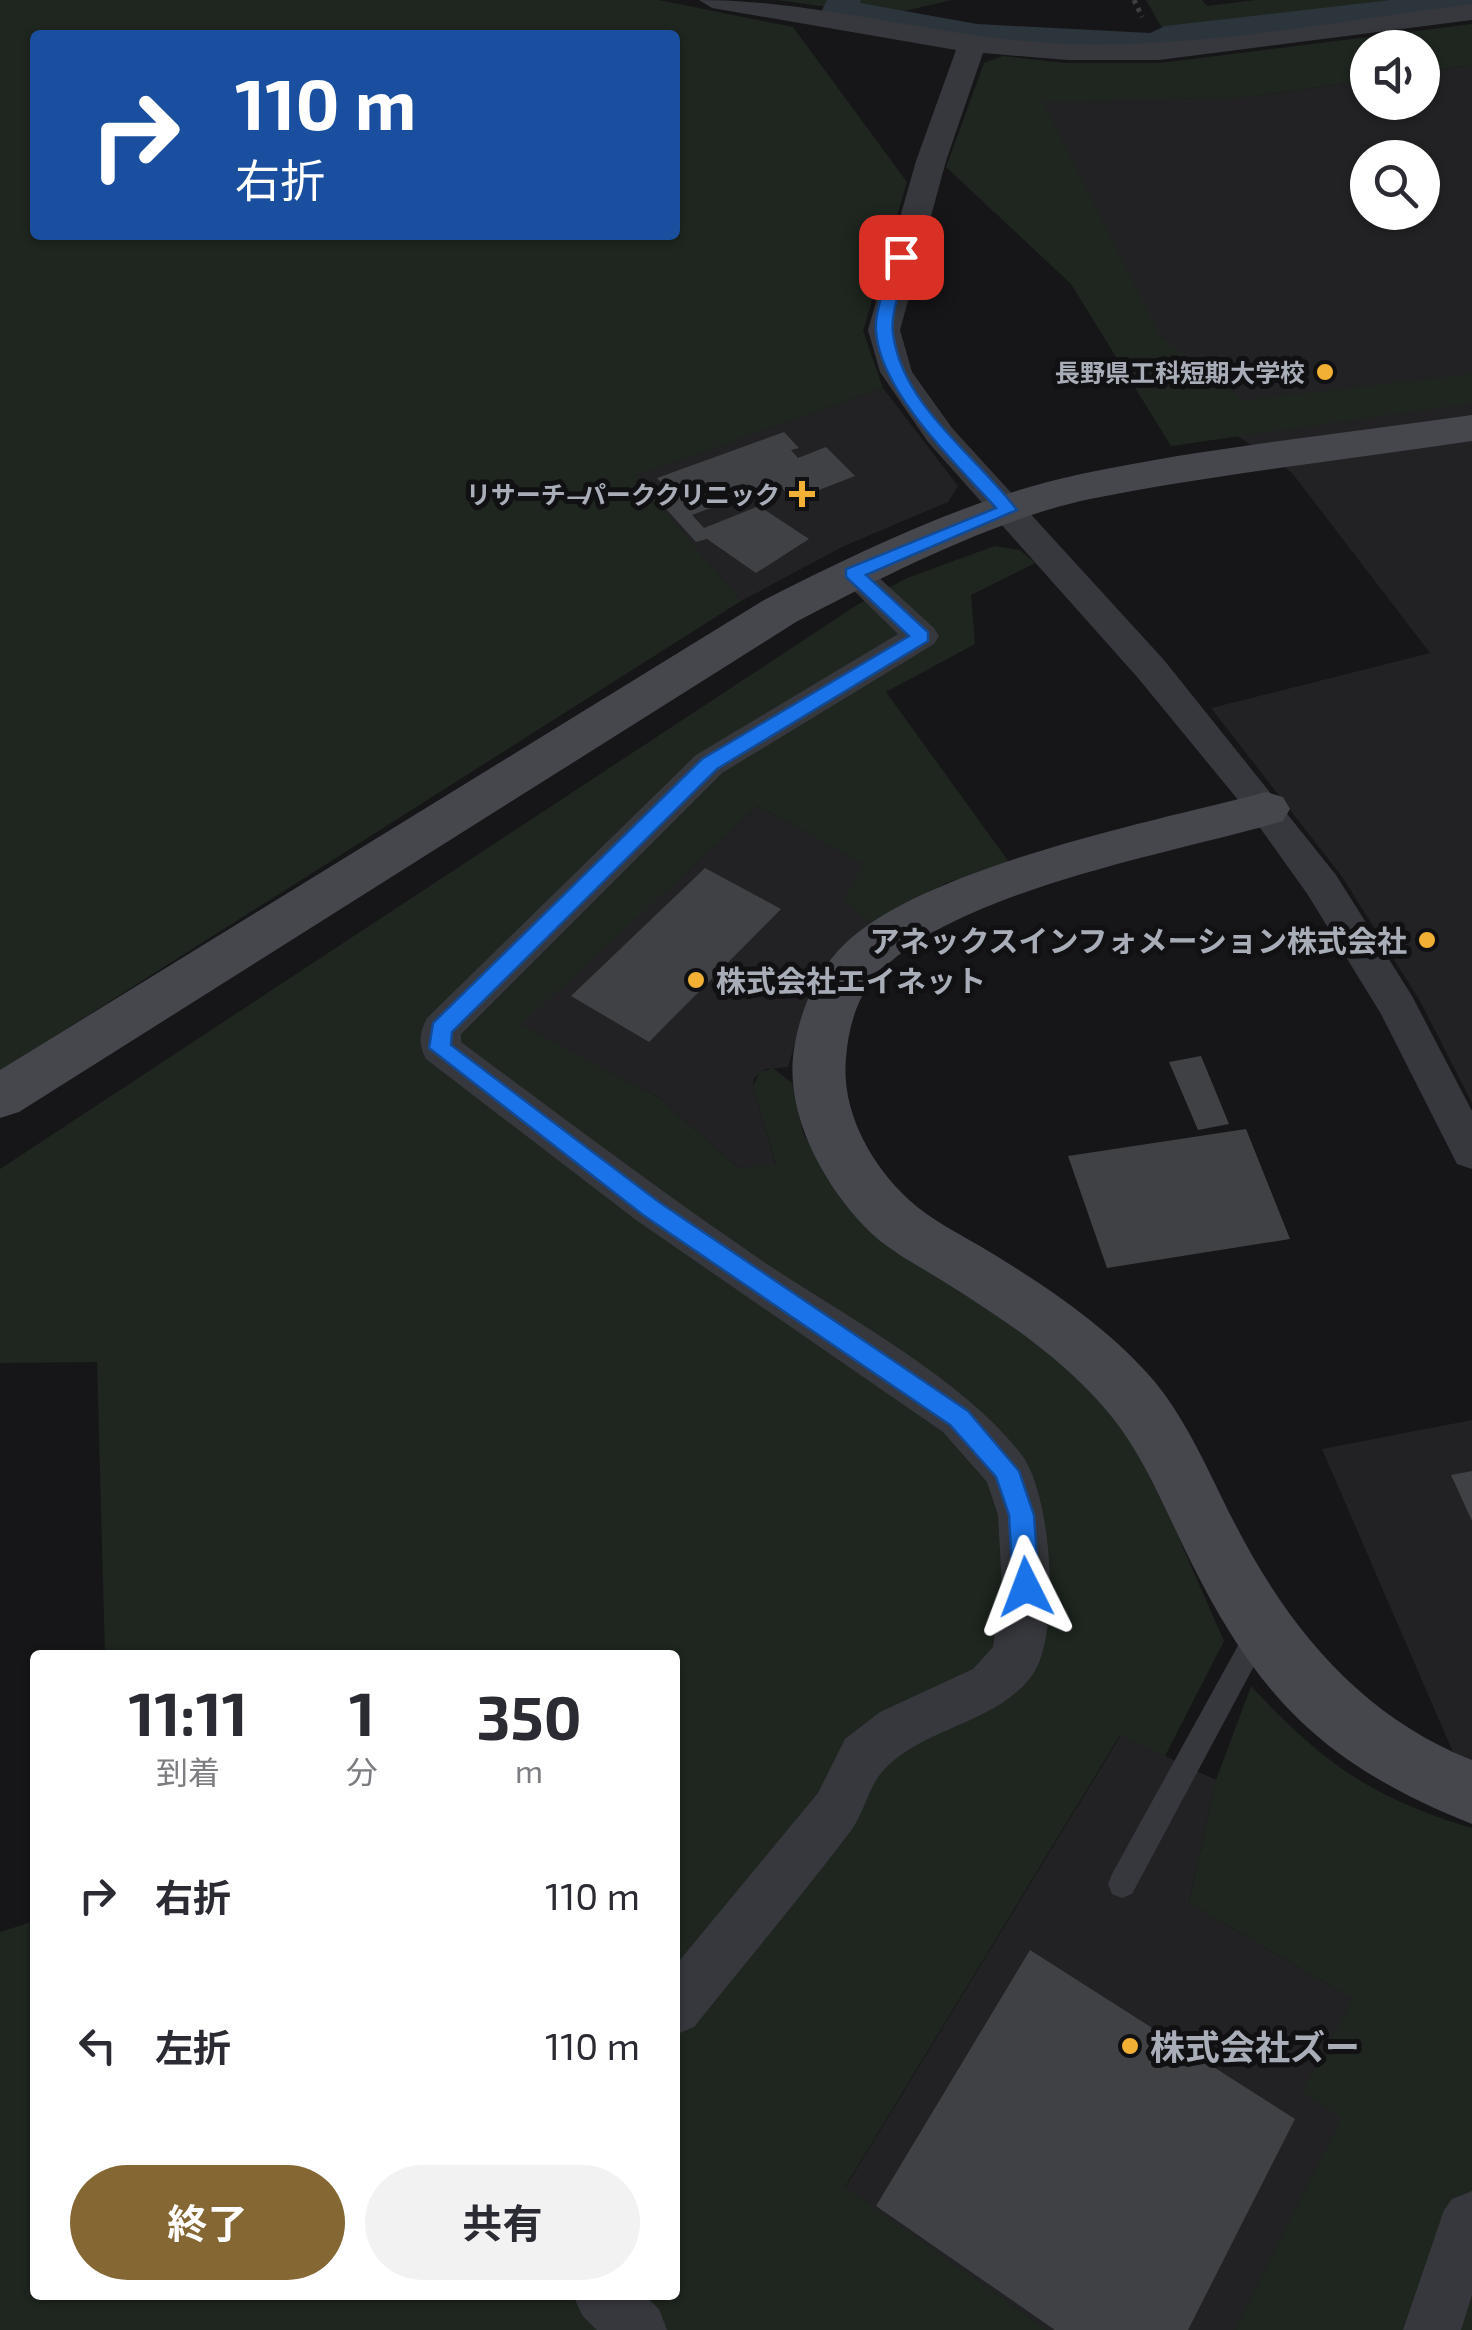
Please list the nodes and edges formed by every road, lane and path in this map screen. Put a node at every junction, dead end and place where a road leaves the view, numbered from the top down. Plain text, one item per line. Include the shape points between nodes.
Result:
1 (712, 0) edge
2 (1472, 12) edge
3 (972, 44) junction
4 (1472, 428) edge
5 (1008, 510) junction
6 (853, 573) junction
7 (1266, 809) junction
8 (0, 1097) edge
9 (1472, 1152) edge
10 (1260, 1630) junction
11 (1472, 1792) edge
12 (1122, 1884) dead end
13 (680, 2002) edge
14 (1472, 2219) edge
15 (607, 2300) edge
16 (638, 2330) edge
17 (1432, 2330) edge

1 - 3 street
2 - 3 street via 1159,52
3 - 5 street via 930,161 884,330 914,403
4 - 5 street via 1142,476
5 - 6 street
5 - 7 street
6 - 8 street via 780,611
6 - 13 street via 921,636 710,764 441,1029 440,1048 651,1208 959,1418 1007,1471 1022,1515 1026,1587 1016,1657 990,1685 898,1729 863,1756 836,1810
7 - 9 street via 1398,1006
7 - 10 street via 1040,873 908,922 856,962 830,1010 816,1074 827,1126 859,1179 901,1226 1077,1338 1131,1395 1176,1459
10 - 11 street via 1296,1679 1369,1742 1427,1776
10 - 12 lane
14 - 17 street
15 - 16 street

